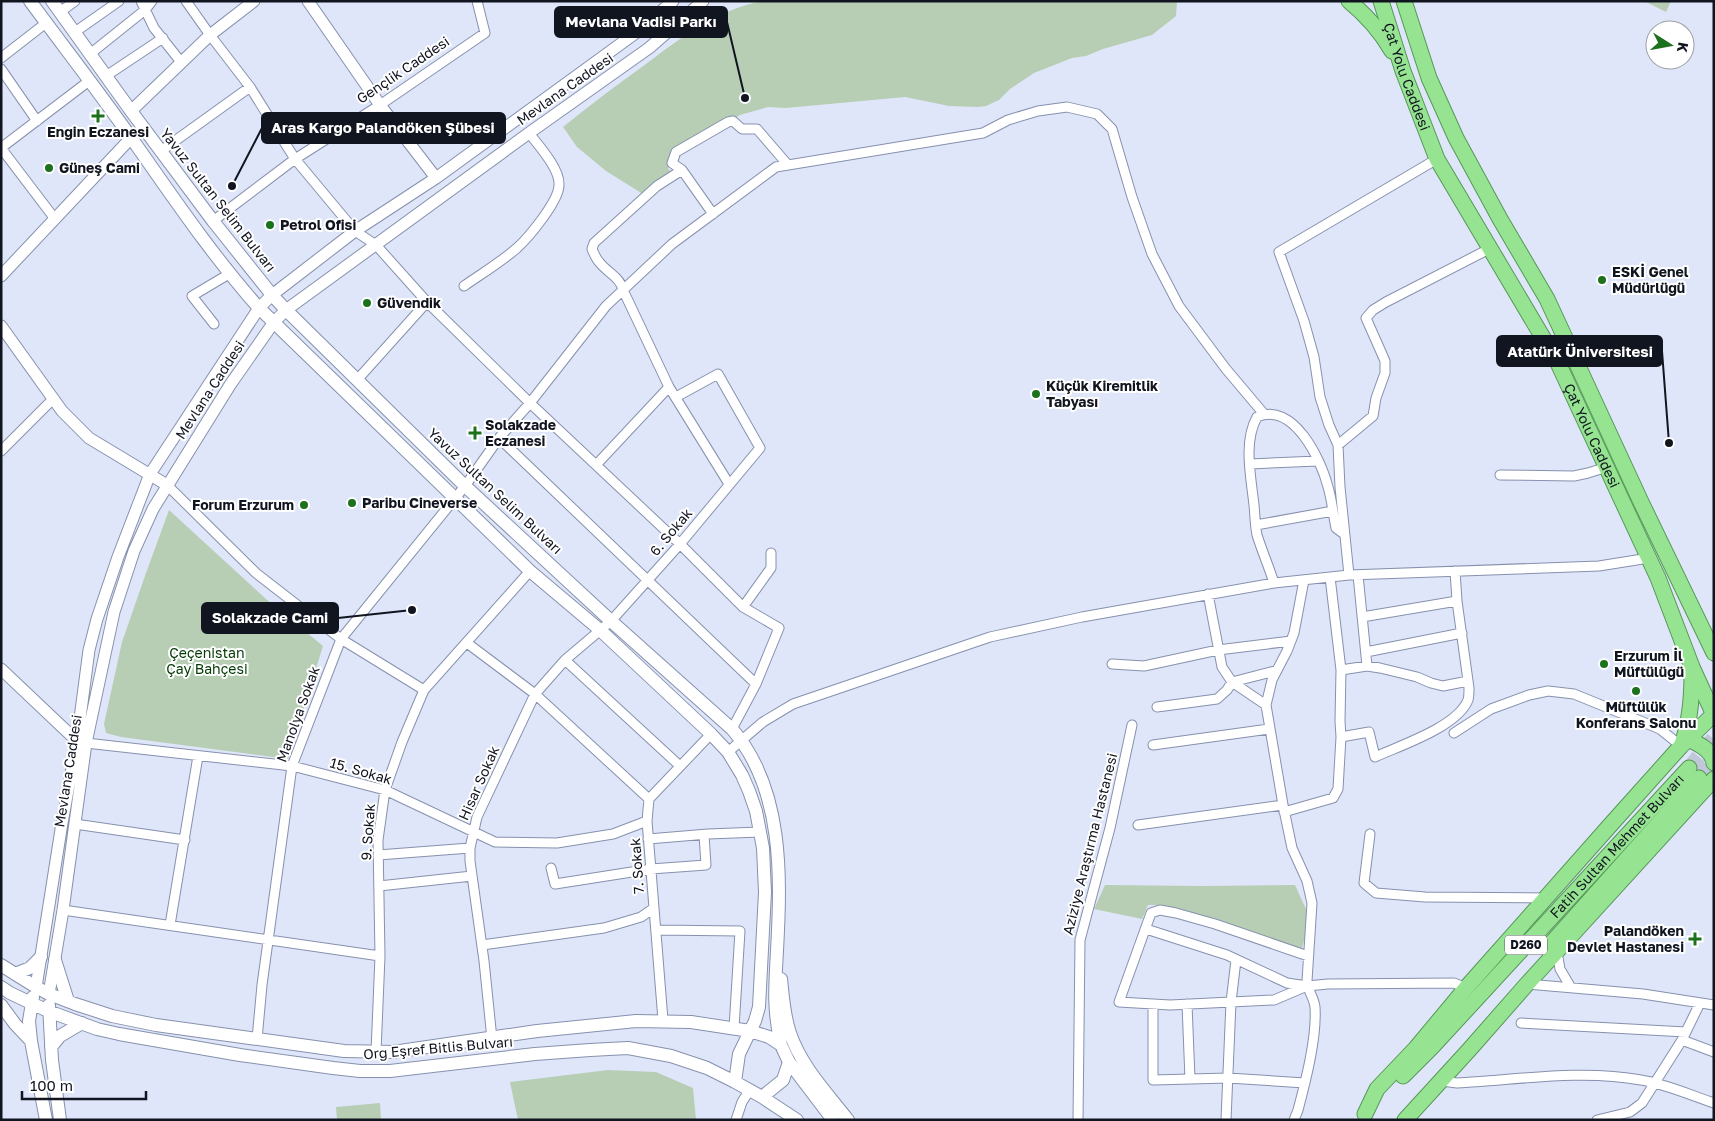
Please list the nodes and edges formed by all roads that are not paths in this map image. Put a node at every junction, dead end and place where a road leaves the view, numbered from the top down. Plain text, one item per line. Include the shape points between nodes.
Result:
1 (30, 1) edge
2 (75, 1) edge
3 (119, 1) edge
4 (152, 1) edge
5 (186, 1) edge
6 (254, 1) edge
7 (308, 1) edge
8 (478, 1) edge
9 (673, 1) edge
10 (703, 1) edge
11 (1349, 1) edge
12 (1382, 1) edge
13 (1404, 1) edge
14 (143, 5) edge
15 (56, 6) edge
16 (46, 23) junction
17 (74, 32) junction
18 (638, 32) junction
19 (210, 36) junction
20 (163, 38) junction
21 (649, 48) junction
22 (90, 54) junction
23 (1, 58) edge
24 (181, 62) junction
25 (1, 69) edge
26 (1403, 71) junction
27 (106, 76) junction
28 (89, 81) junction
29 (250, 87) junction
30 (380, 105) junction
31 (131, 111) junction
32 (37, 121) junction
33 (529, 133) junction
34 (131, 138) junction
35 (1, 148) edge
36 (161, 151) junction
37 (1437, 158) junction
38 (295, 159) junction
39 (788, 165) junction
40 (682, 170) junction
41 (436, 178) junction
42 (713, 214) junction
43 (55, 219) junction
44 (213, 221) junction
45 (355, 231) junction
46 (376, 245) junction
47 (1491, 248) junction
48 (229, 274) junction
49 (1, 276) edge
50 (464, 286) dead end
51 (623, 290) junction
52 (272, 294) junction
53 (427, 302) junction
54 (259, 308) junction
55 (286, 310) junction
56 (274, 322) junction
57 (214, 324) dead end
58 (1, 326) edge
59 (358, 380) junction
60 (669, 387) junction
61 (676, 397) junction
62 (53, 399) junction
63 (530, 403) junction
64 (1264, 414) junction
65 (499, 438) junction
66 (1338, 445) junction
67 (1, 451) edge
68 (1318, 461) junction
69 (1250, 464) junction
70 (596, 465) junction
71 (1607, 467) junction
72 (150, 474) junction
73 (1500, 475) dead end
74 (728, 484) junction
75 (167, 485) junction
76 (465, 486) junction
77 (455, 499) junction
78 (1333, 511) junction
79 (1256, 525) junction
80 (1344, 534) junction
81 (680, 544) junction
82 (771, 553) dead end
83 (1649, 558) junction
84 (530, 571) junction
85 (1455, 571) junction
86 (1353, 575) junction
87 (1330, 577) junction
88 (1304, 580) junction
89 (647, 581) junction
90 (1274, 583) junction
91 (1208, 594) junction
92 (1458, 601) junction
93 (743, 607) junction
94 (1362, 617) junction
95 (611, 621) junction
96 (600, 630) junction
97 (1462, 633) junction
98 (341, 639) junction
99 (1291, 641) junction
100 (467, 644) junction
101 (1218, 650) junction
102 (1713, 651) edge
103 (1366, 652) junction
104 (565, 660) junction
105 (1112, 664) dead end
106 (1367, 666) junction
107 (1692, 667) junction
108 (1, 669) edge
109 (1341, 670) junction
110 (1275, 671) junction
111 (1468, 681) junction
112 (1232, 682) junction
113 (756, 684) junction
114 (424, 690) junction
115 (535, 694) junction
116 (1266, 705) junction
117 (1157, 707) dead end
118 (1714, 714) edge
119 (1132, 725) dead end
120 (732, 729) junction
121 (1269, 729) junction
122 (1454, 733) dead end
123 (711, 734) junction
124 (1341, 737) junction
125 (742, 740) junction
126 (81, 742) junction
127 (1685, 742) junction
128 (1153, 745) dead end
129 (728, 752) junction
130 (198, 756) junction
131 (1714, 763) edge
132 (292, 766) junction
133 (680, 766) junction
134 (1700, 775) edge
135 (385, 790) junction
136 (1714, 792) edge
137 (1696, 798) junction
138 (649, 799) junction
139 (1284, 808) junction
140 (647, 821) junction
141 (75, 824) junction
142 (1138, 825) dead end
143 (472, 831) junction
144 (760, 832) junction
145 (704, 834) junction
146 (1370, 834) dead end
147 (648, 839) junction
148 (185, 840) junction
149 (470, 848) junction
150 (378, 855) junction
151 (551, 868) dead end
152 (651, 869) junction
153 (472, 876) junction
154 (379, 886) junction
155 (1546, 898) junction
156 (654, 908) junction
157 (63, 910) junction
158 (170, 926) junction
159 (1146, 929) junction
160 (656, 930) junction
161 (268, 941) junction
162 (482, 945) junction
163 (1557, 952) junction
164 (380, 956) junction
165 (1308, 956) junction
166 (41, 957) junction
167 (55, 960) junction
168 (1236, 960) junction
169 (1, 964) edge
170 (776, 965) junction
171 (15, 974) junction
172 (1528, 984) junction
173 (1307, 986) junction
174 (1570, 986) junction
175 (1, 987) edge
176 (36, 987) junction
177 (1466, 988) junction
178 (49, 994) junction
179 (68, 1002) junction
180 (1231, 1002) junction
181 (31, 1003) junction
182 (1700, 1003) junction
183 (1187, 1004) junction
184 (1, 1005) edge
185 (1153, 1005) junction
186 (1714, 1005) edge
187 (48, 1011) junction
188 (663, 1020) junction
189 (82, 1023) junction
190 (1521, 1024) dead end
191 (734, 1028) junction
192 (750, 1031) junction
193 (1684, 1036) junction
194 (256, 1039) junction
195 (492, 1039) junction
196 (32, 1041) junction
197 (780, 1045) junction
198 (51, 1047) junction
199 (376, 1052) junction
200 (1714, 1052) edge
201 (789, 1062) junction
202 (1228, 1078) junction
203 (1190, 1079) junction
204 (1442, 1081) junction
205 (735, 1082) junction
206 (1305, 1083) junction
207 (1654, 1083) junction
208 (749, 1090) junction
209 (762, 1097) junction
210 (1714, 1103) edge
211 (1362, 1117) edge
212 (46, 1120) edge
213 (60, 1120) edge
214 (736, 1120) edge
215 (797, 1120) edge
216 (832, 1120) edge
217 (848, 1120) edge
218 (1078, 1120) edge
219 (1226, 1120) edge
220 (1294, 1120) edge
221 (1393, 1120) edge
222 (1405, 1120) edge
223 (1596, 1120) edge

1 - 16 main road
2 - 15 street
3 - 17 street
4 - 14 street
5 - 19 street
6 - 19 street
7 - 30 street
8 - 30 street, Gençlik Caddesi via 485,33
9 - 18 street, Mevlana Caddesi
10 - 21 street, Mevlana Caddesi
11 - 26 highway via 1363,12 1388,43
12 - 26 highway, Çat Yolu Caddesi
13 - 102 highway, Çat Yolu Caddesi via 1429,78 1456,138 1547,299
14 - 20 street via 154,28
14 - 22 street
15 - 17 main road, Yavuz Sultan Selim Bulvarı
16 - 23 street
16 - 28 main road
17 - 22 main road, Yavuz Sultan Selim Bulvarı
18 - 21 street
18 - 41 street, Mevlana Caddesi
19 - 24 street
19 - 29 street
20 - 24 street
20 - 27 street
21 - 33 street, Mevlana Caddesi
22 - 27 main road, Yavuz Sultan Selim Bulvarı
24 - 31 street
25 - 32 street
26 - 37 highway, Çat Yolu Caddesi
27 - 31 main road, Yavuz Sultan Selim Bulvarı
28 - 32 street
28 - 34 main road
29 - 36 street
29 - 38 street
30 - 38 street, Gençlik Caddesi
30 - 41 street
31 - 36 main road, Yavuz Sultan Selim Bulvarı
32 - 35 street
33 - 46 street, Mevlana Caddesi
33 - 50 street via 557,175 560,184 557,197 517,248
34 - 43 street
34 - 48 main road
35 - 43 street
36 - 44 main road, Yavuz Sultan Selim Bulvarı
37 - 47 highway, Çat Yolu Caddesi
37 - 66 street via 1279,252 1304,321 1320,397
38 - 44 street, Gençlik Caddesi
38 - 45 street
39 - 40 street via 757,129 742,129 733,121 676,152 672,164
39 - 42 street, Manolya Sokak via 776,167
39 - 64 street, Manolya Sokak via 983,133 1008,120 1038,111 1067,108 1098,114 1112,129 1152,254 1179,306
40 - 42 street
40 - 51 street via 657,186 594,244 592,249 599,263 622,284
41 - 45 street, Mevlana Caddesi
42 - 51 street, Manolya Sokak via 672,244
43 - 49 street
44 - 52 main road, Yavuz Sultan Selim Bulvarı
45 - 46 street
45 - 52 street, Mevlana Caddesi
46 - 53 street
46 - 55 street, Mevlana Caddesi
47 - 66 street via 1386,302 1366,318 1385,361 1385,373 1372,416
47 - 71 highway, Çat Yolu Caddesi via 1558,363
48 - 54 main road
48 - 57 street via 192,296
51 - 60 street
51 - 63 street, Manolya Sokak via 606,306
52 - 54 street, Mevlana Caddesi
52 - 55 main road, Yavuz Sultan Selim Bulvarı
53 - 59 street
53 - 63 street
54 - 56 main road
54 - 72 street, Mevlana Caddesi
55 - 56 street, Mevlana Caddesi
55 - 59 main road, Yavuz Sultan Selim Bulvarı
56 - 75 street, Mevlana Caddesi
56 - 77 main road
58 - 62 street
59 - 76 main road, Yavuz Sultan Selim Bulvarı
60 - 61 street
60 - 70 street
61 - 74 street
61 - 74 street, 6. Sokak via 718,374 760,448
62 - 67 street
62 - 72 street via 89,438
63 - 65 street, Manolya Sokak
63 - 70 street
64 - 68 street via 1278,415 1293,424 1303,434
64 - 69 street via 1254,423
65 - 76 street, Manolya Sokak
65 - 89 street
66 - 80 street
68 - 69 street
68 - 78 street via 1328,485
69 - 79 street
70 - 81 street
71 - 73 street via 1574,476
71 - 83 highway, Çat Yolu Caddesi
72 - 75 street
72 - 126 street, Mevlana Caddesi via 118,557 88,650
74 - 81 street, 6. Sokak
75 - 98 street via 256,573
75 - 126 street, Mevlana Caddesi via 134,551 114,612
76 - 77 street, Manolya Sokak
76 - 95 main road, Yavuz Sultan Selim Bulvarı
77 - 84 main road
77 - 98 street, Manolya Sokak
78 - 79 street
78 - 80 street via 1336,528
79 - 90 street
80 - 86 street
81 - 89 street, 6. Sokak
81 - 93 street
82 - 93 street via 772,568
83 - 85 street via 1598,566
83 - 107 highway, Çat Yolu Caddesi
84 - 96 main road
84 - 100 street, 9. Sokak
85 - 86 street
85 - 92 street
86 - 87 street
86 - 94 street
87 - 88 street
87 - 109 street
88 - 90 street
88 - 99 street
89 - 95 street, 6. Sokak
89 - 113 street
90 - 91 street
91 - 101 street
91 - 125 street via 990,637 793,704 763,722
92 - 94 street
92 - 97 street
93 - 113 street via 779,628
94 - 103 street
95 - 96 street, 6. Sokak
95 - 120 main road, Yavuz Sultan Selim Bulvarı
96 - 104 street, Hisar Sokak
96 - 123 main road
97 - 103 street
97 - 111 street
98 - 114 street
98 - 132 street, Manolya Sokak
99 - 101 street
99 - 110 street
100 - 114 street, 9. Sokak
100 - 115 street
101 - 105 street via 1144,666
101 - 112 street via 1222,667
103 - 106 street
104 - 115 street, Hisar Sokak
104 - 133 street
106 - 109 street
106 - 111 street via 1443,686
107 - 118 highway, Çat Yolu Caddesi
107 - 127 highway via 1692,695
108 - 126 street
109 - 124 street
110 - 112 street
110 - 116 street
111 - 124 street via 1468,700 1458,715 1445,725 1375,757 1369,732
112 - 116 street
112 - 117 street via 1217,699
113 - 120 street
114 - 135 street, 9. Sokak
115 - 138 street
115 - 143 street, Hisar Sokak
116 - 121 street
118 - 127 highway
119 - 218 street, Aziziye Araştırma Hastanesi via 1110,828 1080,940
120 - 125 main road, Yavuz Sultan Selim Bulvarı
121 - 128 street
121 - 139 street
122 - 127 street via 1491,709 1548,691 1574,694 1660,728
123 - 129 main road
123 - 133 street
124 - 139 street via 1338,789 1333,798
125 - 129 street
125 - 170 main road, Yavuz Sultan Selim Bulvarı via 758,770 773,820 779,887
126 - 130 street, 15. Sokak
126 - 141 street, Mevlana Caddesi
126 - 166 street, Mevlana Caddesi via 62,823
127 - 131 highway via 1702,745
127 - 155 highway
129 - 144 main road via 749,791
130 - 132 street, 15. Sokak
130 - 148 street
132 - 135 street, 15. Sokak
132 - 161 street, Manolya Sokak
133 - 138 street
134 - 137 highway
134 - 211 highway, Fatih Sultan Mehmet Bulvarı / D260
134 - 221 highway, Fatih Sultan Mehmet Bulvarı / D260
135 - 143 street, 15. Sokak
135 - 150 street, 9. Sokak
136 - 137 highway
137 - 163 highway
138 - 140 street, 7. Sokak
139 - 142 street
139 - 165 street via 1292,848 1307,881 1312,903
140 - 143 street, 15. Sokak via 613,834 558,842 495,842
140 - 147 street, 7. Sokak
141 - 148 street
141 - 157 street, Mevlana Caddesi
143 - 149 street, Hisar Sokak
144 - 145 street
144 - 192 main road via 765,892 762,968 759,1007
145 - 147 street
145 - 152 street via 706,865
146 - 155 street via 1364,884 1376,893 1425,897
147 - 152 street, 7. Sokak
148 - 158 street
149 - 150 street
149 - 153 street, Hisar Sokak
150 - 154 street, 9. Sokak
151 - 152 street via 555,884
152 - 156 street, 7. Sokak
153 - 154 street
153 - 162 street, Hisar Sokak
154 - 164 street, 9. Sokak
155 - 177 highway
156 - 160 street, 7. Sokak
156 - 162 street via 641,917 604,928
157 - 158 street
157 - 167 street, Mevlana Caddesi
158 - 161 street
159 - 165 street via 1151,913 1160,910 1215,924
159 - 168 street
159 - 185 street via 1119,1002
160 - 188 street, 7. Sokak
160 - 191 street via 740,931
161 - 164 street
161 - 194 street, Manolya Sokak
162 - 195 street, Hisar Sokak
163 - 172 highway
163 - 174 street via 1560,969
164 - 199 street, 9. Sokak
165 - 173 street
166 - 171 main road via 30,968
166 - 176 street, Mevlana Caddesi
167 - 178 street, Mevlana Caddesi
167 - 179 main road
168 - 173 street via 1287,983
168 - 180 street
169 - 171 main road
170 - 197 main road, Yavuz Sultan Selim Bulvarı via 775,1022
170 - 217 main road via 781,977 786,1020 795,1047
171 - 176 main road
172 - 174 street
172 - 204 highway
173 - 177 street via 1454,983
173 - 180 street via 1274,1000
173 - 206 street via 1315,1012
174 - 182 street
175 - 181 main road, Org Eşref Bitlis Bulvarı
176 - 178 main road
176 - 181 main road
177 - 211 highway via 1378,1089
178 - 179 main road
178 - 187 main road
179 - 194 main road via 112,1016
180 - 183 street
180 - 202 street
181 - 187 main road, Org Eşref Bitlis Bulvarı
181 - 196 main road
182 - 186 street
182 - 193 street
183 - 185 street
183 - 203 street
184 - 196 main road
185 - 203 street via 1153,1080
187 - 189 main road, Org Eşref Bitlis Bulvarı
187 - 198 main road
188 - 191 main road
188 - 195 main road via 612,1022
189 - 198 main road via 60,1036
189 - 205 main road, Org Eşref Bitlis Bulvarı via 146,1040 360,1071 390,1071 615,1048 639,1049 707,1068
190 - 193 street
191 - 192 main road
192 - 197 main road via 769,1037
192 - 205 main road via 739,1054
193 - 200 street
193 - 207 street
194 - 199 main road
195 - 199 main road
196 - 212 main road
197 - 201 main road
198 - 213 main road
201 - 209 main road via 782,1080
201 - 216 main road
202 - 203 street
202 - 206 street
202 - 219 street
204 - 207 street via 1457,1084 1597,1075
204 - 222 highway
205 - 208 main road
206 - 220 street
207 - 210 street
207 - 223 street via 1647,1096 1630,1112
208 - 209 main road
208 - 214 street
209 - 215 main road

